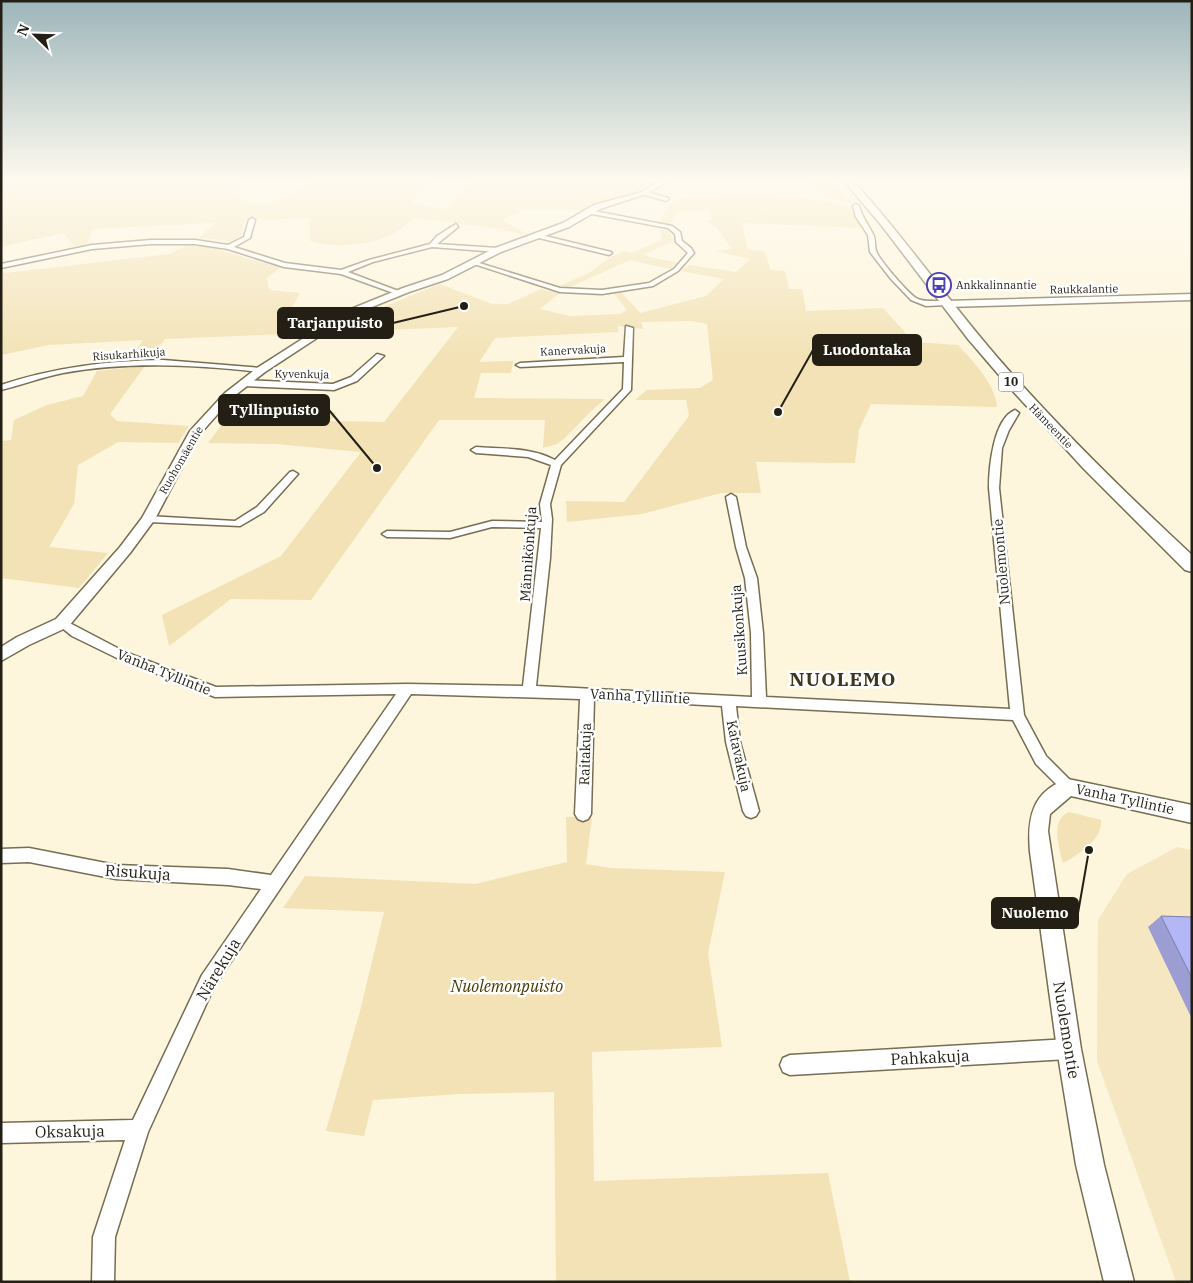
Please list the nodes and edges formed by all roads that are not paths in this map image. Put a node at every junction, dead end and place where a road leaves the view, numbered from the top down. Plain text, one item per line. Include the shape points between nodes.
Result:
1 (241, 241) edge
2 (436, 241) edge
3 (523, 241) edge
4 (558, 241) edge
5 (679, 241) edge
6 (872, 241) edge
7 (898, 241) edge
8 (432, 245) junction
9 (229, 247) junction
10 (498, 250) junction
11 (609, 253) dead end
12 (474, 263) junction
13 (1, 266) edge
14 (342, 272) junction
15 (399, 292) junction
16 (1192, 297) edge
17 (946, 304) junction
18 (630, 328) dead end
19 (380, 356) dead end
20 (627, 358) junction
21 (520, 364) dead end
22 (261, 370) junction
23 (244, 383) junction
24 (1, 388) edge
25 (1015, 413) dead end
26 (476, 450) dead end
27 (556, 464) junction
28 (293, 474) dead end
29 (731, 497) dead end
30 (148, 519) junction
31 (546, 525) junction
32 (387, 534) dead end
33 (1192, 566) edge
34 (62, 623) junction
35 (1, 655) edge
36 (407, 689) junction
37 (529, 691) junction
38 (587, 694) junction
39 (728, 700) junction
40 (759, 702) junction
41 (1017, 715) junction
42 (1068, 787) junction
43 (751, 811) dead end
44 (583, 814) dead end
45 (1192, 814) edge
46 (1, 856) edge
47 (275, 883) junction
48 (1070, 1049) junction
49 (790, 1065) dead end
50 (140, 1130) junction
51 (1, 1133) edge
52 (103, 1282) edge
53 (1119, 1282) edge

1 - 9 street
2 - 8 street
3 - 10 street, Ruohomäentie
4 - 11 street
5 - 12 street via 691,254 676,270 651,285 602,292 552,288
6 - 17 street via 873,252 913,298 926,304
7 - 17 highway, Hämeentie / 10
8 - 10 street
8 - 14 street
9 - 13 street via 180,242 124,244 65,252
9 - 14 street via 284,265
10 - 12 street, Ruohomäentie
12 - 15 street, Ruohomäentie via 445,277
14 - 15 street
15 - 22 street, Ruohomäentie via 350,313
16 - 17 street, Raukkalantie
17 - 33 highway, Hämeentie / 10 via 1029,403
18 - 20 street, Männikönkuja
19 - 23 street, Kyvenkuja via 354,379 334,387
20 - 21 street, Kanervakuja
20 - 27 street, Männikönkuja via 627,390
22 - 23 street, Ruohomäentie
22 - 24 street, Risukarhikuja via 182,363 126,363 62,372
23 - 30 street, Ruohomäentie via 194,434
25 - 41 street, Nuolemontie via 998,444 994,488
26 - 27 street via 530,454 545,457
27 - 31 street, Männikönkuja via 545,504
28 - 30 street via 249,520 236,524
29 - 40 street, Kuusikonkuja via 751,578
30 - 34 street, Ruohomäentie
31 - 32 street via 492,524 450,535
31 - 37 street, Männikönkuja
34 - 35 street, Ruohomäentie
34 - 36 street, Vanha Tyllintie via 121,655 215,692
36 - 37 street, Vanha Tyllintie
36 - 47 street, Närekuja
37 - 38 street, Vanha Tyllintie
38 - 39 street, Vanha Tyllintie
38 - 44 street, Raitakuja
39 - 40 street, Vanha Tyllintie
39 - 43 street, Katavakuja via 733,742
40 - 41 street, Vanha Tyllintie
41 - 42 street, Vanha Tyllintie via 1041,760
42 - 45 street, Vanha Tyllintie
42 - 48 street, Nuolemontie via 1041,811 1038,831
46 - 47 street, Risukuja via 29,855 116,872 228,876
47 - 50 street, Närekuja via 208,981
48 - 49 street, Pahkakuja
48 - 53 street, Nuolemontie via 1090,1165
50 - 51 street, Oksakuja
50 - 52 street, Närekuja via 104,1237

